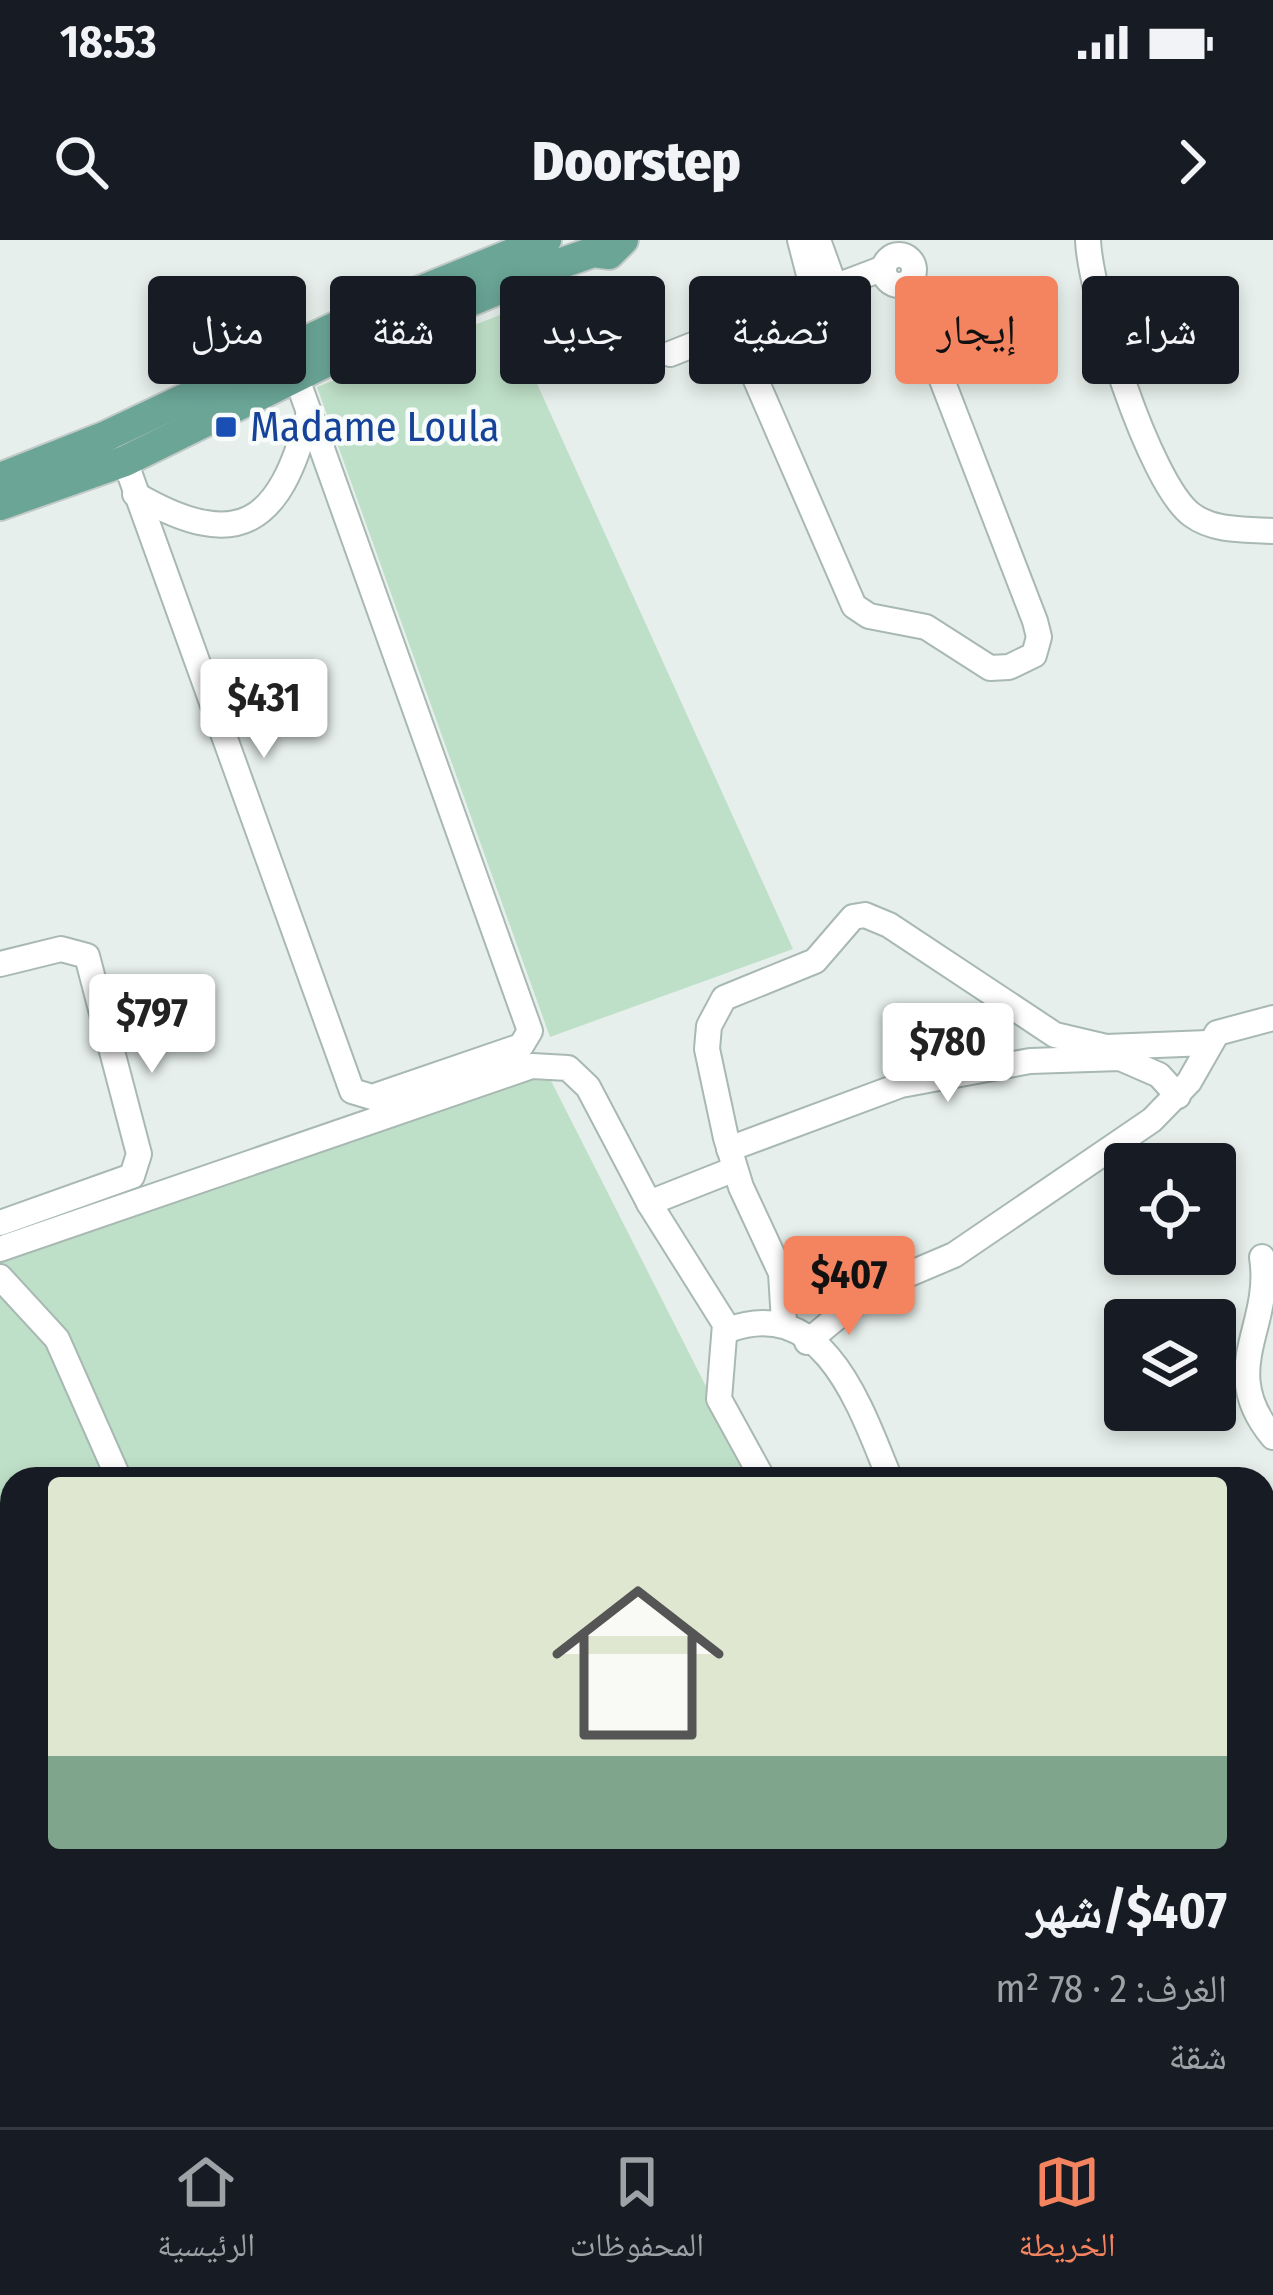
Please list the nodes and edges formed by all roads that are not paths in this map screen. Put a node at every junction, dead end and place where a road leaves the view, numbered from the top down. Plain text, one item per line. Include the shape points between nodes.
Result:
1 (546, 240) edge
2 (623, 240) edge
3 (800, 240) edge
4 (818, 240) edge
5 (1088, 240) edge
6 (588, 246) edge
7 (515, 247) edge
8 (817, 276) edge
9 (822, 276) edge
10 (871, 281) edge
11 (689, 346) edge
12 (670, 354) dead end
13 (306, 372) edge
14 (280, 384) edge
15 (298, 384) edge
16 (757, 384) edge
17 (308, 416) junction
18 (125, 461) junction
19 (0, 478) edge
20 (135, 494) junction
21 (0, 505) edge
22 (1273, 531) edge
23 (0, 964) edge
24 (1273, 1018) edge
25 (1208, 1043) junction
26 (1178, 1096) junction
27 (732, 1159) junction
28 (649, 1203) junction
29 (0, 1222) edge
30 (0, 1249) edge
31 (1262, 1257) dead end
32 (0, 1277) edge
33 (784, 1322) junction
34 (728, 1330) junction
35 (807, 1342) junction
36 (1273, 1437) edge
37 (113, 1467) edge
38 (756, 1467) edge
39 (885, 1467) edge

1 - 7 main road
2 - 6 main road via 609,254
3 - 8 street
4 - 9 street
5 - 22 street via 1120,369 1173,494 1192,515 1220,527
6 - 13 main road
7 - 19 main road
10 - 16 street via 894,276 1035,621 1037,649 1016,665 982,665 926,627 854,606
11 - 12 street
14 - 18 main road
15 - 17 street
17 - 20 street via 282,490 255,517 203,522
17 - 20 street via 530,1031 521,1046 372,1097 352,1091
18 - 20 street
18 - 21 main road
23 - 29 street via 52,950 87,956 140,1154 132,1176
24 - 25 street via 1237,1024
25 - 26 street
25 - 27 street via 1097,1047 1055,1035 889,925 858,915 815,961 716,1007 707,1049
26 - 27 street via 1159,1075 1110,1055 1016,1063 901,1084
26 - 35 street via 977,1241 869,1291
27 - 28 street
27 - 33 street via 781,1273
28 - 30 street via 588,1087 553,1063
28 - 34 street
31 - 36 street via 1266,1297 1246,1371
32 - 37 street via 57,1339
33 - 34 street
33 - 35 street
34 - 38 street via 718,1399
35 - 39 street via 847,1378

